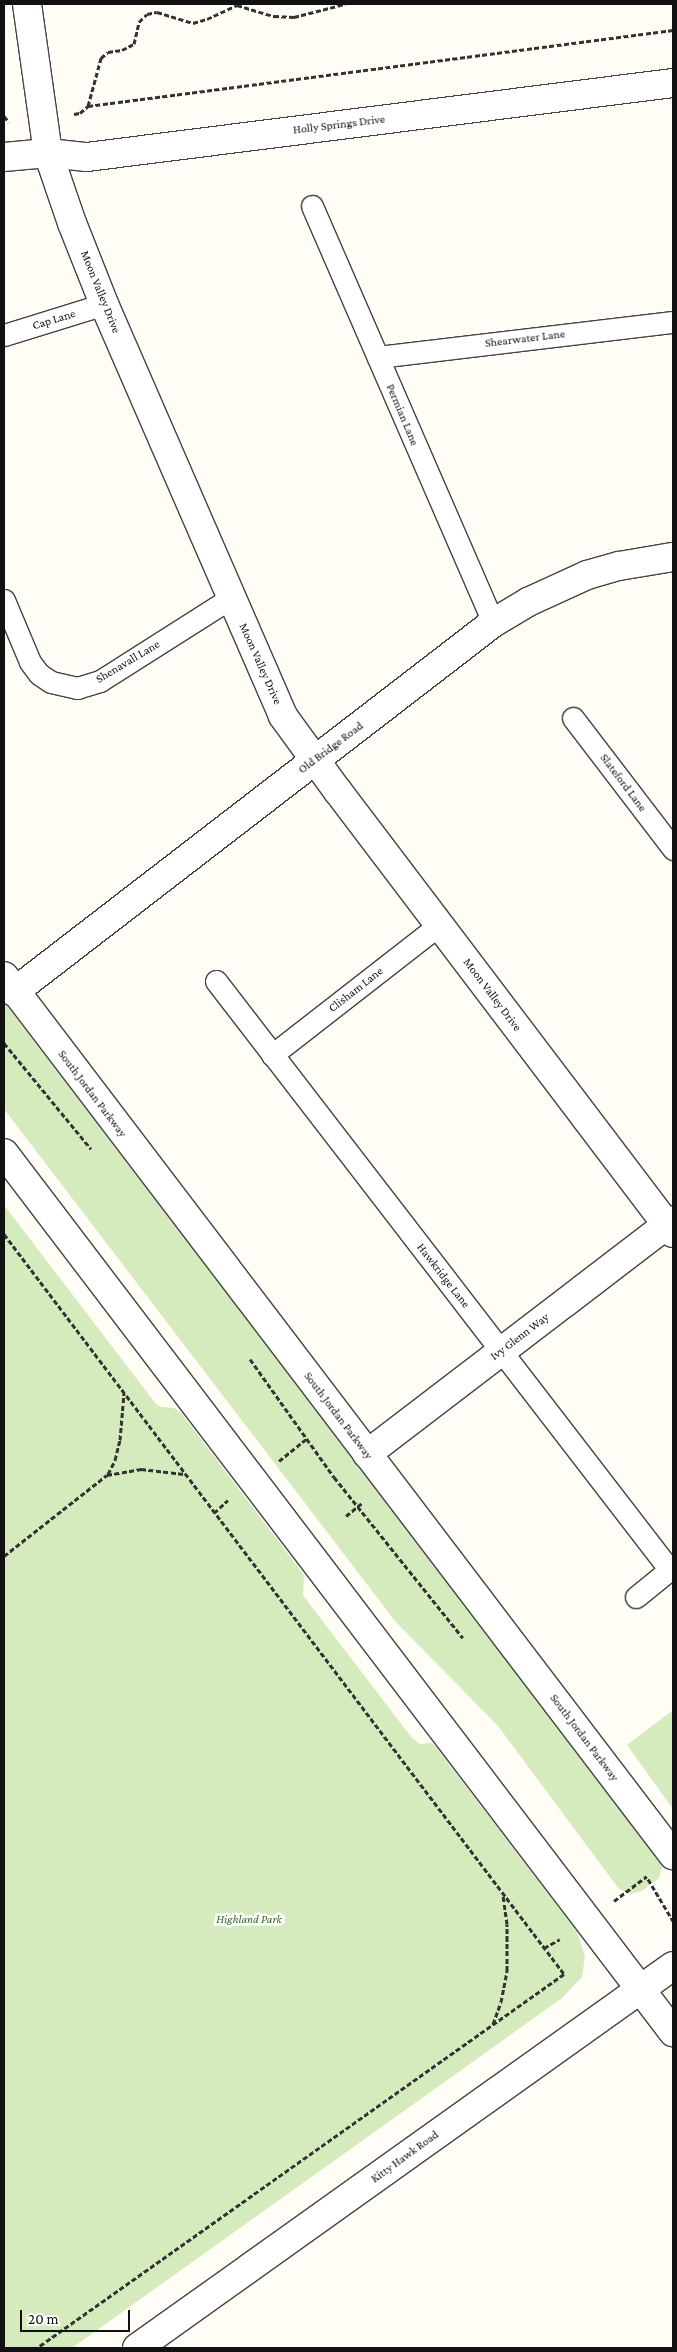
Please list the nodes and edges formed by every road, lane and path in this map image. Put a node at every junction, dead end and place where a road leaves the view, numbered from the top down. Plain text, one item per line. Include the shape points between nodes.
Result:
1 (28, 4) edge
2 (345, 4) edge
3 (673, 30) edge
4 (673, 83) edge
5 (88, 106) junction
6 (80, 113) dead end
7 (4, 116) edge
8 (10, 122) dead end
9 (48, 153) junction
10 (4, 157) edge
11 (312, 206) dead end
12 (104, 304) junction
13 (673, 322) edge
14 (4, 335) edge
15 (378, 357) junction
16 (673, 557) edge
17 (231, 598) junction
18 (4, 600) edge
19 (493, 623) junction
20 (573, 718) dead end
21 (314, 760) junction
22 (673, 849) edge
23 (439, 925) junction
24 (216, 981) dead end
25 (9, 984) edge
26 (4, 1043) edge
27 (272, 1055) junction
28 (4, 1153) edge
29 (95, 1154) dead end
30 (671, 1226) edge
31 (4, 1234) edge
32 (501, 1351) junction
33 (247, 1354) dead end
34 (124, 1393) junction
35 (313, 1434) dead end
36 (306, 1439) junction
37 (367, 1454) junction
38 (276, 1462) dead end
39 (185, 1474) junction
40 (107, 1475) junction
41 (4, 1556) edge
42 (672, 1568) edge
43 (636, 1597) dead end
44 (468, 1645) dead end
45 (673, 1855) edge
46 (641, 1868) dead end
47 (502, 1894) junction
48 (673, 1921) edge
49 (673, 1966) edge
50 (640, 1989) junction
51 (492, 2025) junction
52 (673, 2032) edge
53 (37, 2348) edge
54 (137, 2348) edge

1 - 9 street, Moon Valley Drive
2 - 5 path via 294,17 274,16 237,5 207,20 193,23 157,12 147,14 139,22 134,44 108,52 101,58
3 - 5 path
4 - 9 street, Holly Springs Drive via 87,157
5 - 6 path
7 - 8 path
9 - 10 street, Holly Springs Drive
9 - 12 street, Moon Valley Drive
11 - 15 lane, Permian Lane
12 - 14 lane, Cap Lane
12 - 17 street, Moon Valley Drive
13 - 15 lane, Shearwater Lane
15 - 19 lane, Permian Lane
16 - 19 street, Old Bridge Road via 587,575 528,602
17 - 18 lane, Shenavall Lane via 100,681 77,688 51,682 39,674 30,662
17 - 21 street, Moon Valley Drive via 283,716
19 - 21 street, Old Bridge Road
20 - 22 lane, Slateford Lane
21 - 23 street, Moon Valley Drive
21 - 25 street, Old Bridge Road
23 - 27 lane, Clisham Lane
23 - 30 street, Moon Valley Drive
24 - 27 lane, Hawkridge Lane
25 - 37 street, South Jordan Parkway
26 - 29 path
27 - 32 lane, Hawkridge Lane
28 - 50 street
30 - 32 street, Ivy Glenn Way
31 - 34 path
32 - 37 street, Ivy Glenn Way
32 - 42 lane, Hawkridge Lane
33 - 36 path
34 - 39 path
34 - 40 path via 120,1440
35 - 36 path
36 - 38 path
36 - 44 path
37 - 45 street, South Jordan Parkway
39 - 40 path via 141,1469
39 - 47 path
40 - 41 path
42 - 43 lane, Hawkridge Lane
46 - 48 path
47 - 51 path via 507,1924 507,1972
47 - 51 path via 564,1974
49 - 50 street, Kitty Hawk Road
50 - 52 street
50 - 54 street, Kitty Hawk Road
51 - 53 path

